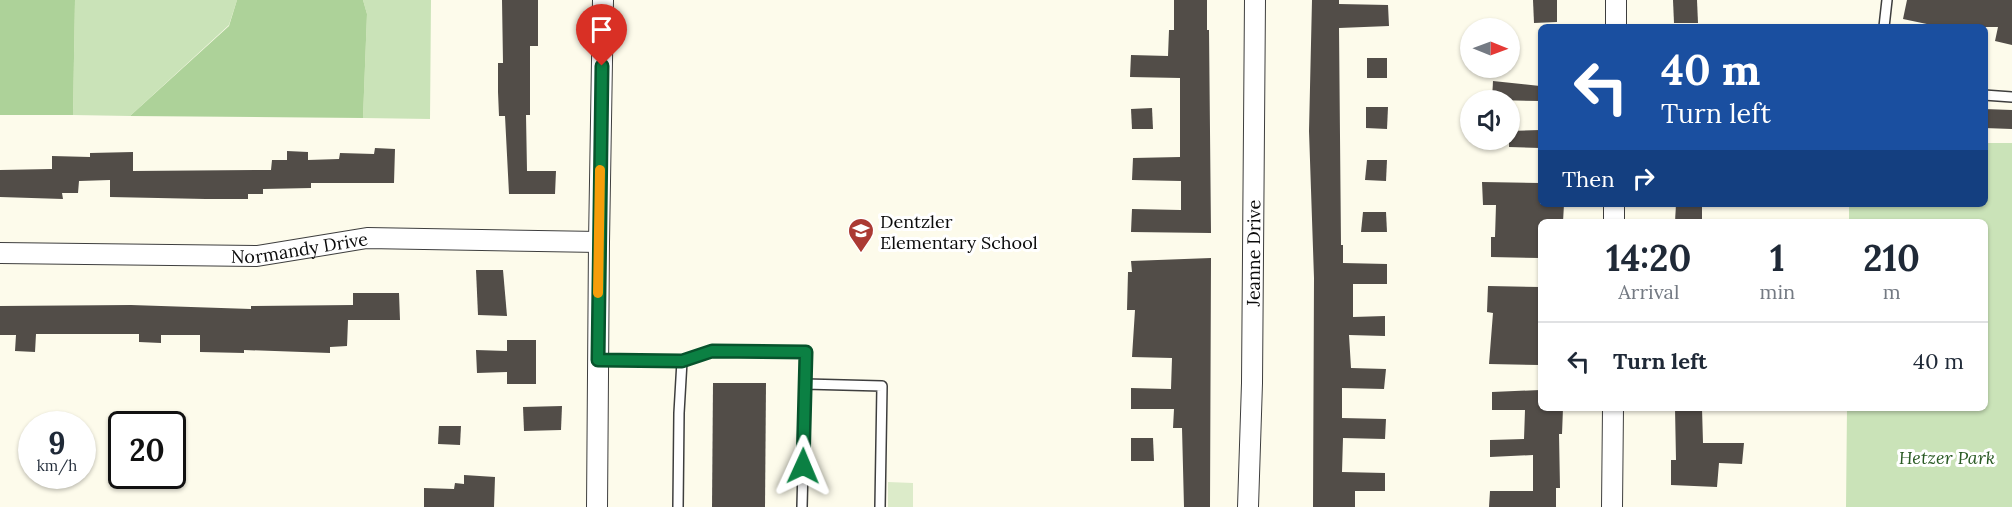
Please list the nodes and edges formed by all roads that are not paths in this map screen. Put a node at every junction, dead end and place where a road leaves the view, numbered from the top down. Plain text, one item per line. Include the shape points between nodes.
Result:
1 (603, 0) edge
2 (1255, 0) edge
3 (1616, 0) edge
4 (1887, 0) edge
5 (1616, 24) edge
6 (1884, 24) edge
7 (1988, 96) edge
8 (2012, 97) edge
9 (598, 242) junction
10 (0, 254) edge
11 (598, 360) junction
12 (682, 361) junction
13 (805, 384) junction
14 (1613, 411) edge
15 (597, 507) edge
16 (678, 507) edge
17 (802, 507) edge
18 (880, 507) edge
19 (1248, 507) edge
20 (1612, 507) edge

1 - 9 street
2 - 19 street, Jeanne Drive
3 - 5 street
4 - 6 lane
7 - 8 lane
9 - 10 street, Normandy Drive via 367,238 257,256
9 - 11 street
11 - 12 lane
11 - 15 street
12 - 13 lane via 712,351 806,352
12 - 16 lane
13 - 17 lane
13 - 18 lane via 882,386
14 - 20 street

